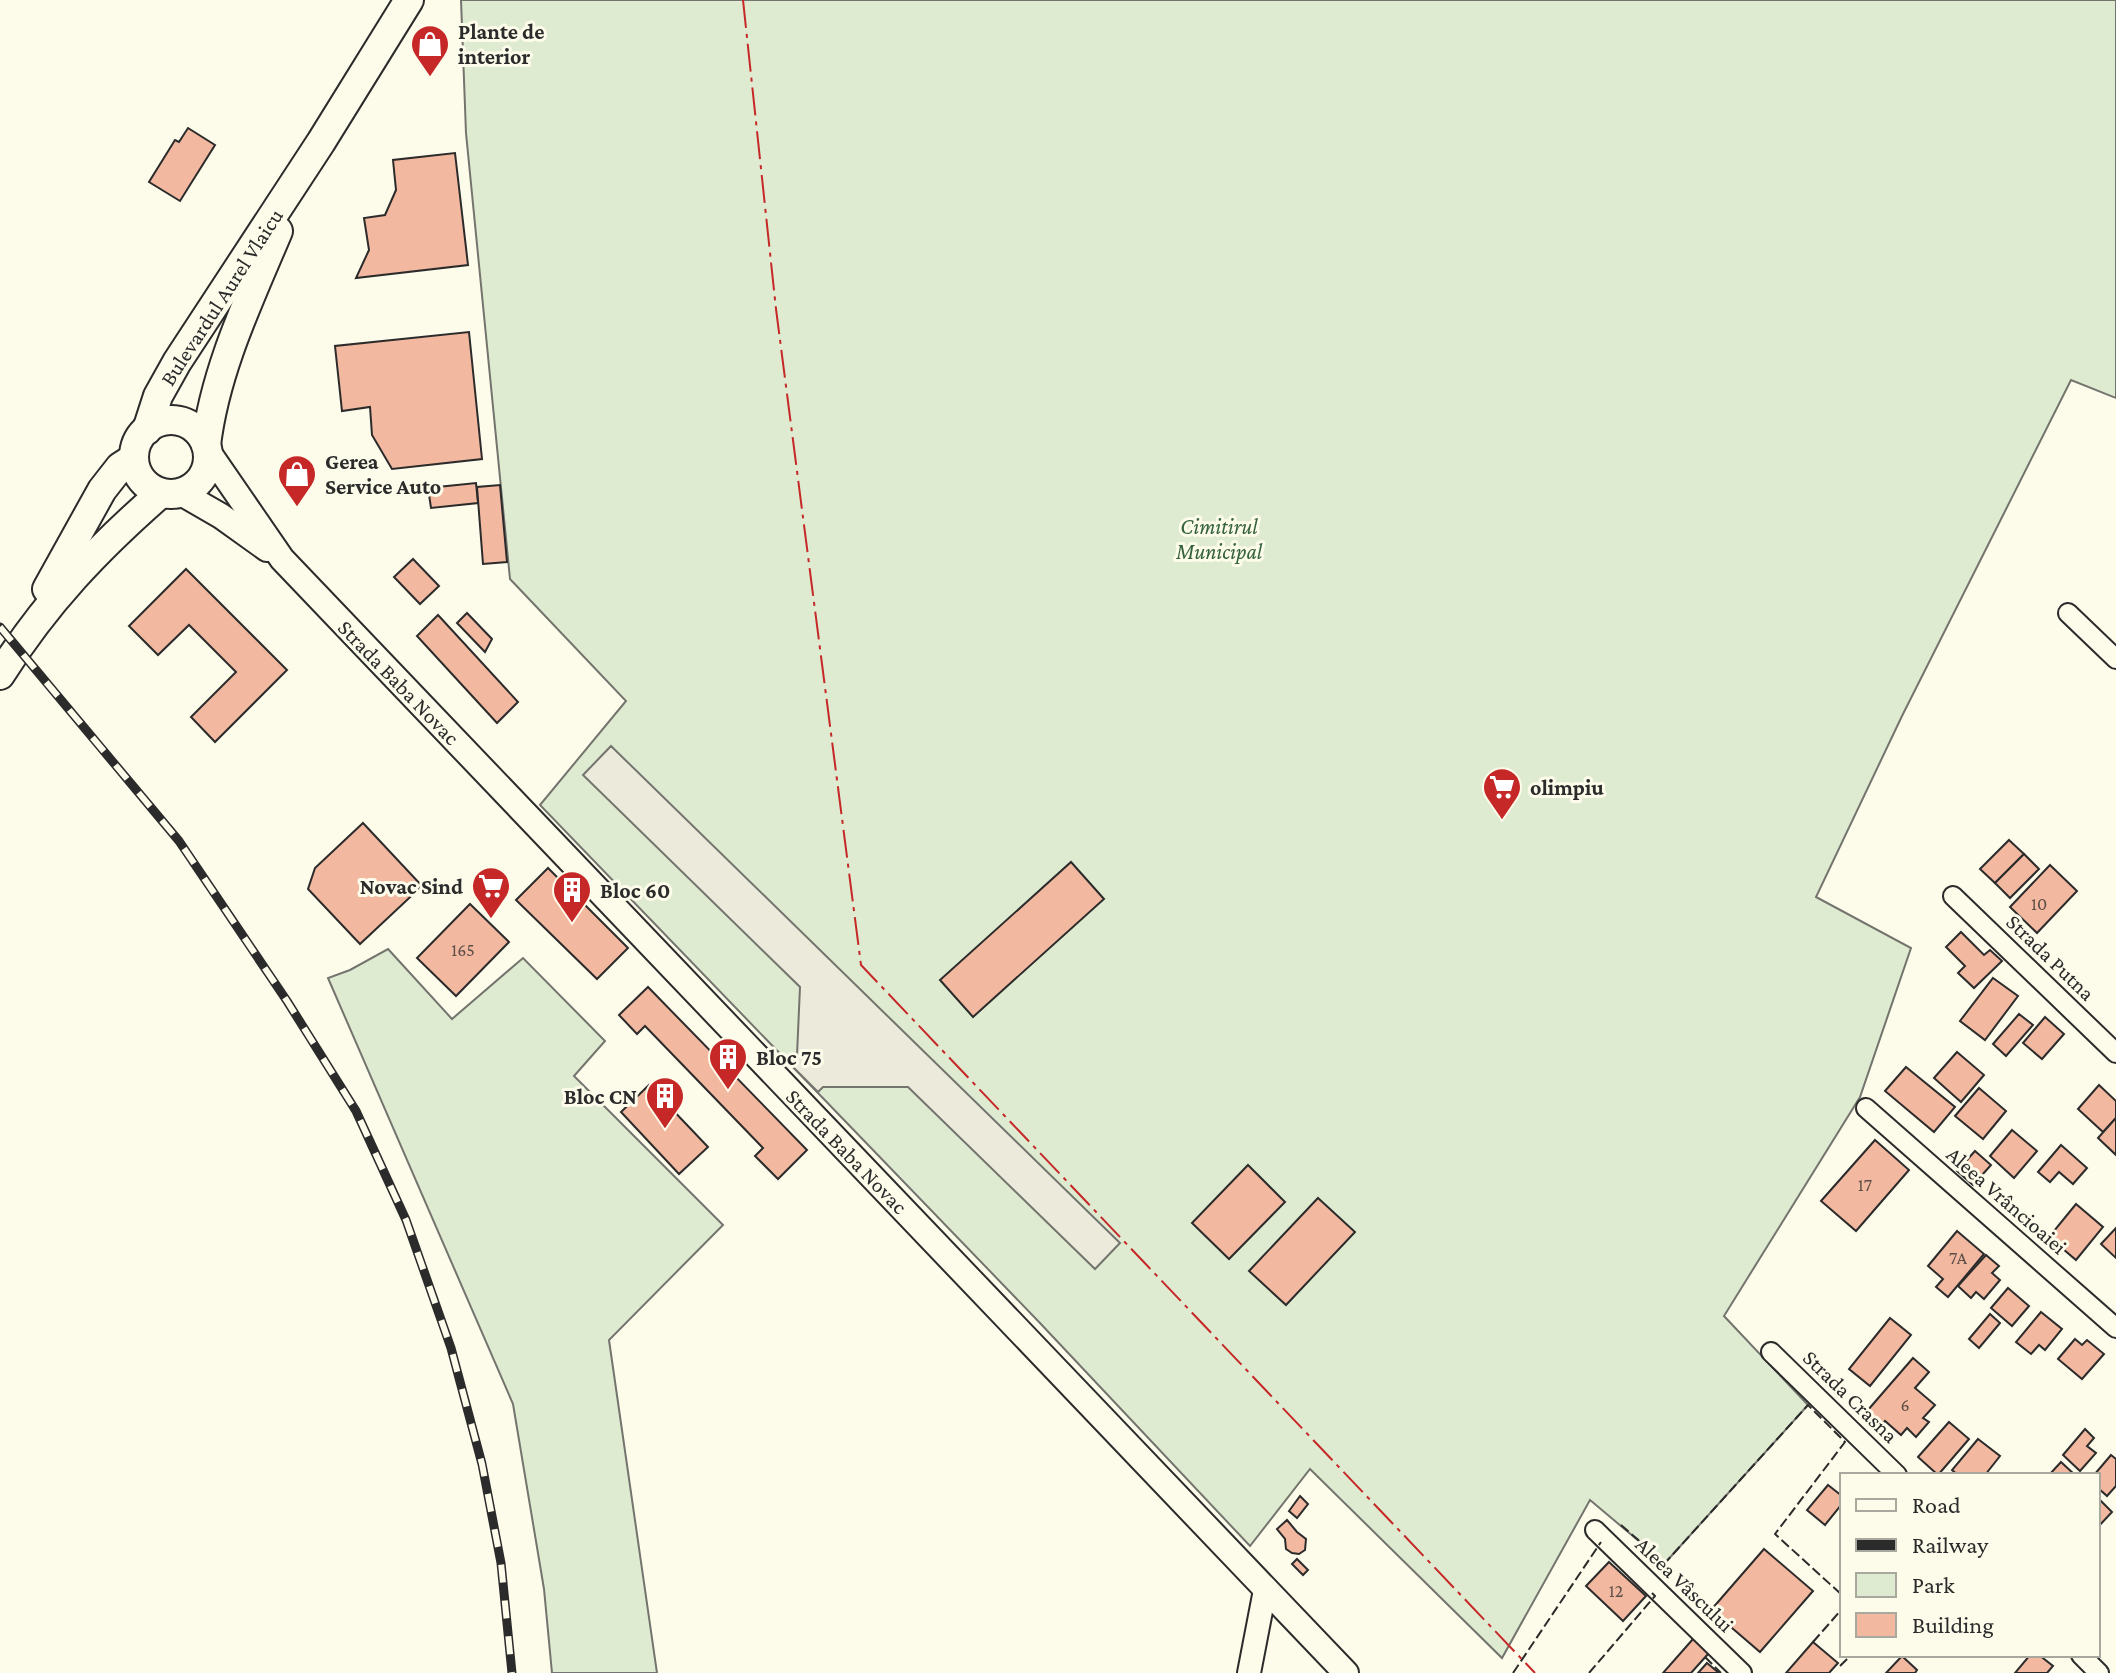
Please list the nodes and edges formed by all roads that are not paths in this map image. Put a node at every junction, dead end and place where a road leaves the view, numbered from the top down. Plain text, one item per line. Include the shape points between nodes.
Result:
1 (409, 0) edge
2 (304, 167) junction
3 (147, 430) junction
4 (206, 448) junction
5 (134, 458) junction
6 (171, 493) junction
7 (282, 559) junction
8 (2068, 613) dead end
9 (18, 647) junction
10 (2116, 659) edge
11 (0, 675) edge
12 (1953, 896) dead end
13 (2116, 1053) edge
14 (1866, 1108) dead end
15 (2116, 1328) edge
16 (1771, 1352) dead end
17 (1895, 1473) edge
18 (1595, 1530) dead end
19 (1265, 1590) junction
20 (2083, 1657) edge
21 (1249, 1673) edge
22 (1346, 1673) edge
23 (1742, 1673) edge
24 (2099, 1673) edge

1 - 2 main road, Bulevardul Aurel Vlaicu
2 - 3 main road, Bulevardul Aurel Vlaicu via 177,362
2 - 4 main road, Bulevardul Aurel Vlaicu via 217,385
3 - 4 main road via 178,421 197,432
3 - 5 main road
4 - 6 main road via 208,461 200,481
4 - 7 main road, Strada Baba Novac
5 - 6 main road via 150,488
5 - 9 main road via 102,490
6 - 7 main road, Strada Baba Novac via 221,516
6 - 9 main road via 115,533
7 - 19 main road, Strada Baba Novac
8 - 10 street
9 - 11 main road
12 - 13 street, Strada Putna
14 - 15 street, Aleea Vrâncioaiei
16 - 17 street, Strada Crasna
18 - 23 street, Aleea Vâscului
19 - 21 street
19 - 22 main road, Strada Baba Novac
20 - 24 street

